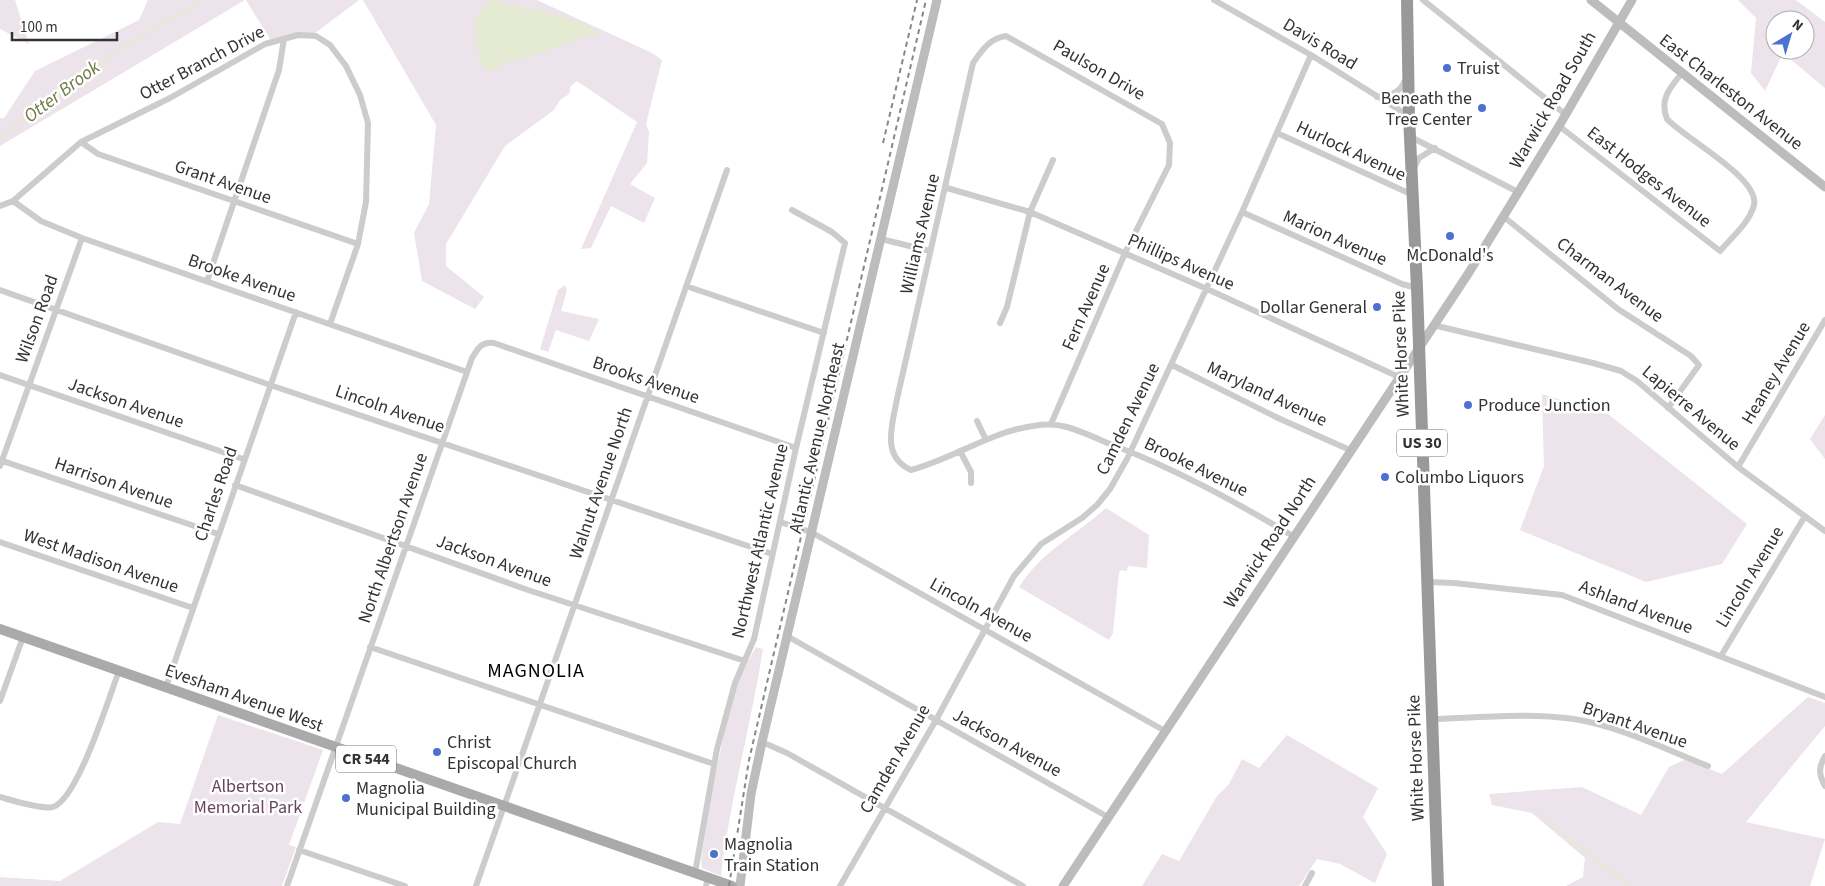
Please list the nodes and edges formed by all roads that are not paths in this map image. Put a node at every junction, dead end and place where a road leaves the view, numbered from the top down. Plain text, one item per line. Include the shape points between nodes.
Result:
1 (937, 0) edge
2 (1214, 0) edge
3 (1407, 0) edge
4 (1423, 0) edge
5 (1591, 0) edge
6 (1632, 0) edge
7 (1618, 21) junction
8 (998, 37) joint
9 (284, 39) junction
10 (1311, 55) junction
11 (1682, 73) junction
12 (1407, 74) junction
13 (1377, 96) junction
14 (1565, 114) junction
15 (1409, 116) junction
16 (1559, 126) junction
17 (1278, 133) junction
18 (1411, 137) junction
19 (81, 142) junction
20 (1170, 147) joint
21 (1435, 148) junction
22 (1053, 160) dead end
23 (727, 170) dead end
24 (1412, 171) junction
25 (1825, 187) edge
26 (947, 188) junction
27 (1518, 192) junction
28 (1413, 195) junction
29 (12, 201) junction
30 (234, 203) junction
31 (0, 206) edge
32 (792, 210) dead end
33 (1030, 212) junction
34 (1242, 212) junction
35 (1504, 217) junction
36 (82, 238) junction
37 (881, 239) junction
38 (358, 244) junction
39 (930, 251) junction
40 (1125, 253) junction
41 (207, 281) junction
42 (686, 286) junction
43 (1417, 288) junction
44 (1207, 289) junction
45 (0, 290) edge
46 (56, 309) junction
47 (296, 312) junction
48 (1825, 320) edge
49 (1000, 323) dead end
50 (330, 324) junction
51 (1434, 325) junction
52 (824, 332) junction
53 (486, 342) joint
54 (1419, 347) junction
55 (1172, 365) junction
56 (467, 372) junction
57 (0, 375) edge
58 (1399, 377) junction
59 (29, 385) junction
60 (270, 385) junction
61 (648, 397) junction
62 (1668, 408) junction
63 (977, 421) dead end
64 (1051, 424) junction
65 (986, 440) junction
66 (442, 443) junction
67 (796, 448) junction
68 (891, 448) joint
69 (1350, 450) junction
70 (960, 452) junction
71 (1131, 452) junction
72 (243, 459) junction
73 (1, 462) edge
74 (1738, 467) junction
75 (971, 483) dead end
76 (235, 485) junction
77 (612, 500) junction
78 (1805, 516) junction
79 (780, 522) junction
80 (1825, 531) edge
81 (811, 532) junction
82 (218, 534) junction
83 (1293, 536) junction
84 (0, 542) edge
85 (406, 545) junction
86 (772, 554) junction
87 (1428, 582) junction
88 (574, 605) junction
89 (193, 608) junction
90 (0, 629) edge
91 (985, 629) junction
92 (787, 636) junction
93 (23, 637) junction
94 (370, 647) junction
95 (1721, 656) junction
96 (745, 661) junction
97 (119, 671) junction
98 (166, 687) junction
99 (1825, 697) edge
100 (0, 700) edge
101 (539, 705) junction
102 (1432, 719) junction
103 (936, 720) junction
104 (1165, 731) junction
105 (762, 742) junction
106 (335, 748) junction
107 (1825, 756) edge
108 (714, 764) junction
109 (1708, 766) dead end
110 (1825, 786) edge
111 (0, 797) edge
112 (504, 806) junction
113 (884, 809) junction
114 (1108, 817) junction
115 (299, 850) junction
116 (694, 873) junction
117 (1312, 873) dead end
118 (707, 882) edge
119 (287, 886) edge
120 (404, 886) edge
121 (476, 886) edge
122 (732, 886) edge
123 (740, 886) edge
124 (840, 886) edge
125 (1023, 886) edge
126 (1063, 886) edge
127 (1305, 886) edge
128 (1438, 886) edge

1 - 37 street, Atlantic Avenue Northeast
2 - 10 street, Davis Road
3 - 12 highway, White Horse Pike / US 30
4 - 14 street
5 - 7 street, East Charleston Avenue
6 - 7 street, Warwick Road South
7 - 11 street, East Charleston Avenue
7 - 14 street, Warwick Road South
8 - 20 street, Paulson Drive via 1006,36 1028,46 1162,124
8 - 26 street, Williams Avenue via 982,50 973,63
9 - 19 street, Otter Branch Drive via 265,44 170,98
9 - 30 street via 279,70
9 - 38 street, Otter Branch Drive via 298,35 316,36 330,45 346,66 360,95 368,123 368,156 366,202
10 - 13 street, Davis Road
10 - 17 street, Camden Avenue
11 - 16 street, East Hodges Avenue via 1664,97 1667,119 1745,182 1754,197 1754,208 1720,251
11 - 25 street, East Charleston Avenue
12 - 13 street via 1395,94
12 - 15 highway, White Horse Pike / US 30
13 - 15 street, Davis Road
14 - 16 street, Warwick Road South
15 - 18 highway, White Horse Pike / US 30
16 - 27 street, Warwick Road South
17 - 28 street, Hurlock Avenue
17 - 34 street, Camden Avenue
18 - 21 street
18 - 24 highway, White Horse Pike / US 30
19 - 29 street, Otter Branch Drive
19 - 30 street, Grant Avenue via 98,154
20 - 40 street, Fern Avenue via 1169,165
21 - 24 street via 1419,158
21 - 27 street
22 - 33 street
23 - 42 street, Walnut Avenue North
24 - 28 highway, White Horse Pike / US 30
26 - 33 street, Phillips Avenue
26 - 39 street, Williams Avenue
27 - 35 street, Warwick Road South
28 - 43 highway, White Horse Pike / US 30
29 - 31 street, Otter Branch Drive
29 - 36 street, Brooke Avenue via 41,221
30 - 38 street, Grant Avenue
30 - 41 street
32 - 52 street, Northwest Atlantic Avenue via 844,242
33 - 40 street, Phillips Avenue
33 - 49 street via 1008,306
34 - 43 street, Marion Avenue
34 - 44 street, Camden Avenue
35 - 51 street, Warwick Road North
35 - 62 street, Charman Avenue via 1618,309 1691,356 1699,365
36 - 41 street, Brooke Avenue
36 - 46 street, Wilson Road
37 - 39 street
37 - 81 street, Atlantic Avenue Northeast
38 - 50 street, Otter Branch Drive
39 - 68 street, Williams Avenue via 896,399 889,442
40 - 44 street, Phillips Avenue
40 - 64 street, Fern Avenue
41 - 47 street, Brooke Avenue
42 - 52 street
42 - 61 street, Walnut Avenue North
43 - 54 highway, White Horse Pike / US 30
44 - 55 street, Camden Avenue
44 - 58 street, Phillips Avenue
45 - 46 street, Lincoln Avenue
46 - 59 street, Wilson Road
46 - 60 street, Lincoln Avenue
47 - 50 street, Brooke Avenue
47 - 60 street, Charles Road
48 - 74 street, Heaney Avenue
50 - 56 street, Brooke Avenue
51 - 54 street, Warwick Road North
51 - 62 street, Lapierre Avenue via 1621,371
52 - 67 street, Northwest Atlantic Avenue
53 - 56 street, North Albertson Avenue via 478,348
53 - 61 street, Brooks Avenue
54 - 58 street, Warwick Road North
54 - 87 highway, White Horse Pike / US 30
55 - 69 street, Maryland Avenue
55 - 71 street, Camden Avenue
56 - 66 street, North Albertson Avenue
57 - 59 street, Jackson Avenue
58 - 69 street, Warwick Road North
59 - 72 street, Jackson Avenue
59 - 73 street, Wilson Road
60 - 66 street, Lincoln Avenue
60 - 72 street, Charles Road
61 - 67 street, Brooks Avenue
61 - 77 street, Walnut Avenue North
62 - 74 street, Lapierre Avenue
63 - 65 street
64 - 65 street, Brooke Avenue via 1026,427
64 - 71 street, Brooke Avenue
65 - 70 street, Brooke Avenue
66 - 77 street, Lincoln Avenue
66 - 85 street, North Albertson Avenue
67 - 79 street, Northwest Atlantic Avenue
68 - 70 street, Brooke Avenue via 894,456 911,470
69 - 83 street, Warwick Road North
70 - 75 street via 971,472
71 - 83 street, Brooke Avenue via 1231,499
71 - 91 street, Camden Avenue via 1097,505 1042,544 1028,558 1014,576
72 - 76 street, Charles Road
73 - 82 street, Harrison Avenue
74 - 78 street, Lapierre Avenue
76 - 82 street, Charles Road
76 - 85 street, Jackson Avenue
77 - 86 street, Lincoln Avenue
77 - 88 street, Walnut Avenue North
78 - 80 street, Lapierre Avenue
78 - 95 street, Lincoln Avenue
79 - 81 street, Lincoln Avenue
79 - 86 street, Northwest Atlantic Avenue
81 - 91 street, Lincoln Avenue
81 - 92 street, Atlantic Avenue Northeast
82 - 89 street, Charles Road
83 - 104 street, Warwick Road North
84 - 89 street, West Madison Avenue
85 - 88 street, Jackson Avenue
85 - 94 street, North Albertson Avenue
86 - 96 street, Northwest Atlantic Avenue via 754,639
87 - 95 street, Ashland Avenue via 1562,595
87 - 102 highway, White Horse Pike / US 30
88 - 96 street, Jackson Avenue
88 - 101 street, Walnut Avenue North
89 - 98 street, Charles Road
90 - 93 main road, Evesham Avenue West / CR 544
91 - 103 street, Camden Avenue
91 - 104 street, Lincoln Avenue
92 - 103 street, Jackson Avenue
92 - 105 street, Atlantic Avenue Northeast
93 - 97 main road, Evesham Avenue West / CR 544
93 - 100 street
94 - 101 street
94 - 106 street, North Albertson Avenue
95 - 99 street, Ashland Avenue
96 - 108 street, Northwest Atlantic Avenue via 735,683
97 - 98 main road, Evesham Avenue West / CR 544
97 - 111 street via 85,760 66,797 48,808
98 - 106 main road, Evesham Avenue West / CR 544
101 - 108 street
101 - 112 street, Walnut Avenue North
102 - 109 street, Bryant Avenue via 1542,716 1574,719 1625,734
102 - 128 highway, White Horse Pike / US 30
103 - 113 street, Camden Avenue
103 - 114 street, Jackson Avenue
104 - 114 street, Warwick Road North
105 - 113 street
105 - 123 street, Atlantic Avenue Northeast via 751,794
106 - 112 main road, Evesham Avenue West / CR 544
106 - 115 street, North Albertson Avenue
107 - 110 street via 1820,776
108 - 116 street, Northwest Atlantic Avenue
112 - 116 main road, Evesham Avenue West / CR 544
112 - 121 street, Walnut Avenue North
113 - 124 street, Camden Avenue
113 - 125 street
114 - 126 street, Warwick Road North
115 - 119 street, North Albertson Avenue
115 - 120 street
116 - 118 main road, Evesham Avenue West / CR 544
117 - 127 street
118 - 122 main road, Evesham Avenue West / CR 544

